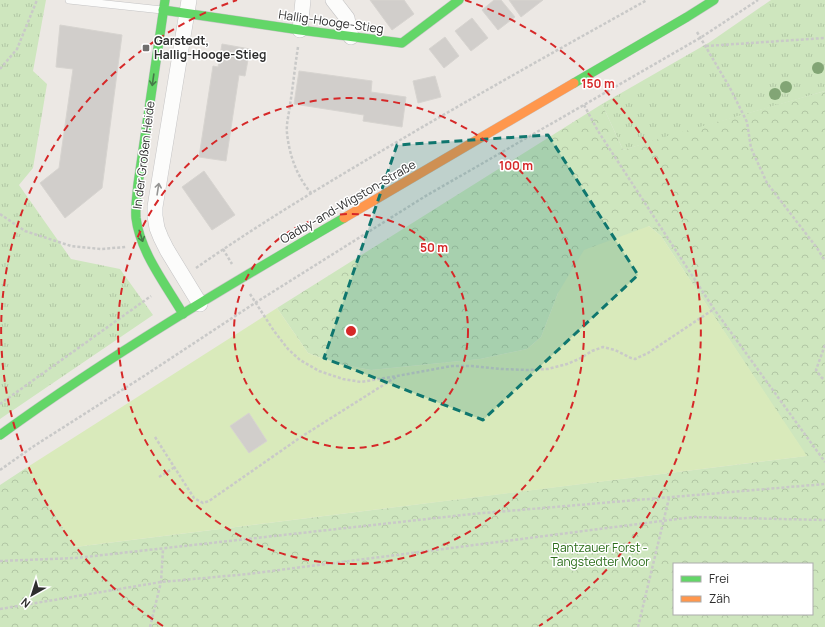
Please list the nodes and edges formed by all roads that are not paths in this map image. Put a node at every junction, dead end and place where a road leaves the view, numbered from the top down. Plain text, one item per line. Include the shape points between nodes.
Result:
1 (69, 0) edge
2 (165, 0) edge
3 (303, 0) edge
4 (333, 0) edge
5 (459, 0) edge
6 (714, 0) edge
7 (188, 7) edge
8 (163, 10) junction
9 (300, 30) junction
10 (351, 37) junction
11 (200, 304) junction
12 (183, 314) junction
13 (0, 435) edge

1 - 8 lane
2 - 8 main road, In der Großen Heide
3 - 9 street
4 - 10 street via 347,18
5 - 10 main road, Hallig-Hooge-Stieg via 402,43
6 - 11 main road, Oadby-and-Wigston-Straße
7 - 8 main road
7 - 9 main road, Hallig-Hooge-Stieg
11 -> 7 street, In der Großen Heide via 167,250 157,228 155,216
8 -> 12 main road, In der Großen Heide via 138,184 136,218 142,240 153,263
9 - 10 main road, Hallig-Hooge-Stieg
11 - 12 main road, Oadby-and-Wigston-Straße
12 - 13 main road, Oadby-and-Wigston-Straße via 121,352

